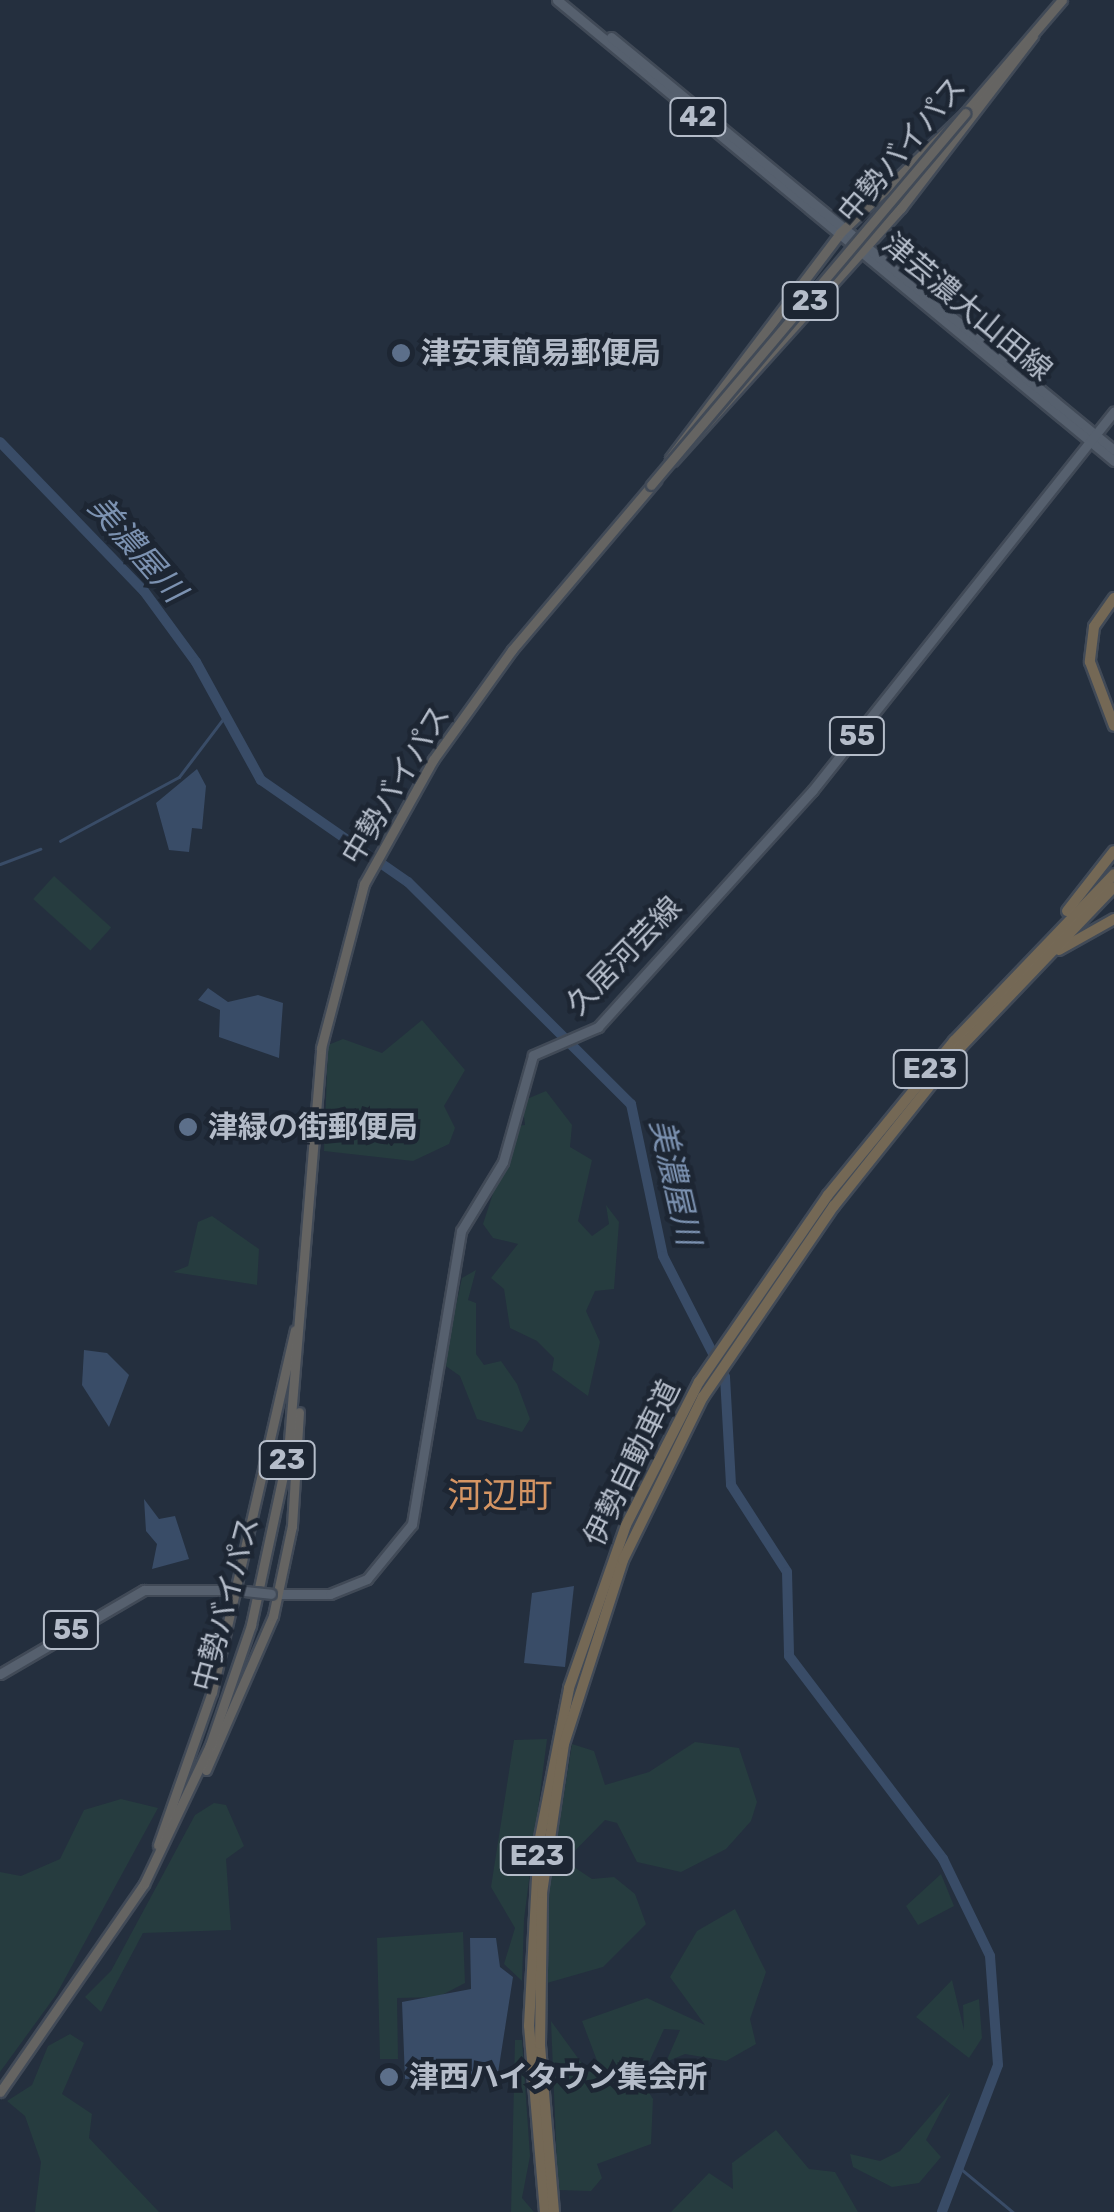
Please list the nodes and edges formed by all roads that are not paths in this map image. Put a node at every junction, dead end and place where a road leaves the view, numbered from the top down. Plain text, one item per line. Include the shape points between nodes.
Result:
1 (557, 0) edge
2 (566, 0) edge
3 (1062, 0) edge
4 (1033, 36) junction
5 (965, 113) junction
6 (844, 231) junction
7 (864, 249) junction
8 (1114, 411) edge
9 (1094, 439) junction
10 (1114, 450) edge
11 (1114, 462) edge
12 (651, 485) junction
13 (1114, 598) edge
14 (1099, 696) junction
15 (1114, 711) edge
16 (1114, 726) edge
17 (1114, 851) edge
18 (1114, 874) edge
19 (1114, 886) edge
20 (1114, 919) edge
21 (1005, 985) junction
22 (961, 1047) junction
23 (306, 1233) junction
24 (770, 1283) junction
25 (300, 1329) junction
26 (239, 1590) junction
27 (274, 1594) junction
28 (0, 1674) edge
29 (145, 1882) junction
30 (534, 2026) junction
31 (0, 2092) edge
32 (545, 2212) edge
33 (554, 2212) edge

1 - 6 main road, 津芸濃大山田線 / 42
2 - 6 main road, 津芸濃大山田線 / 42
3 - 4 highway, 中勢バイパス / 23
4 - 5 highway, 中勢バイパス / 23
4 - 7 highway
5 - 6 highway
5 - 12 highway, 中勢バイパス / 23, bridge
6 - 7 main road, 津芸濃大山田線 / 42
6 - 12 highway
7 - 9 main road, 津芸濃大山田線 / 42
7 - 12 highway
8 - 9 main road, 久居河芸線 / 55
9 - 10 main road, 津芸濃大山田線 / 42
9 - 11 main road, 津芸濃大山田線 / 42
9 - 27 main road, 久居河芸線 / 55 via 812,791 604,1020 530,1060 503,1162 463,1225 412,1524 367,1579 330,1594
12 - 23 highway, 中勢バイパス / 23 via 554,595 433,760 369,874 326,1019
13 - 14 highway via 1091,635
14 - 15 highway
14 - 16 highway
17 - 21 highway
18 - 21 highway, 伊勢自動車道 / E23
19 - 22 highway, 伊勢自動車道 / E23
20 - 22 highway via 1063,946
21 - 24 highway, 伊勢自動車道 / E23
22 - 24 highway, 伊勢自動車道 / E23
23 - 25 highway, 中勢バイパス / 23
23 - 26 highway via 273,1446
24 - 30 highway, 伊勢自動車道 / E23 via 674,1437 586,1647 560,1744 534,1971
25 - 27 highway via 292,1526
25 - 29 highway, 中勢バイパス / 23 via 288,1453 251,1625 210,1745
26 - 27 main road, 久居河芸線 / 55, bridge
26 - 28 main road, 久居河芸線 / 55 via 144,1590
26 - 29 highway, 23 via 228,1608 206,1710
27 - 29 highway, 23 via 273,1616
29 - 31 highway, 中勢バイパス / 23 via 66,2007
30 - 32 highway, 伊勢自動車道 / E23
30 - 33 highway, 伊勢自動車道 / E23

